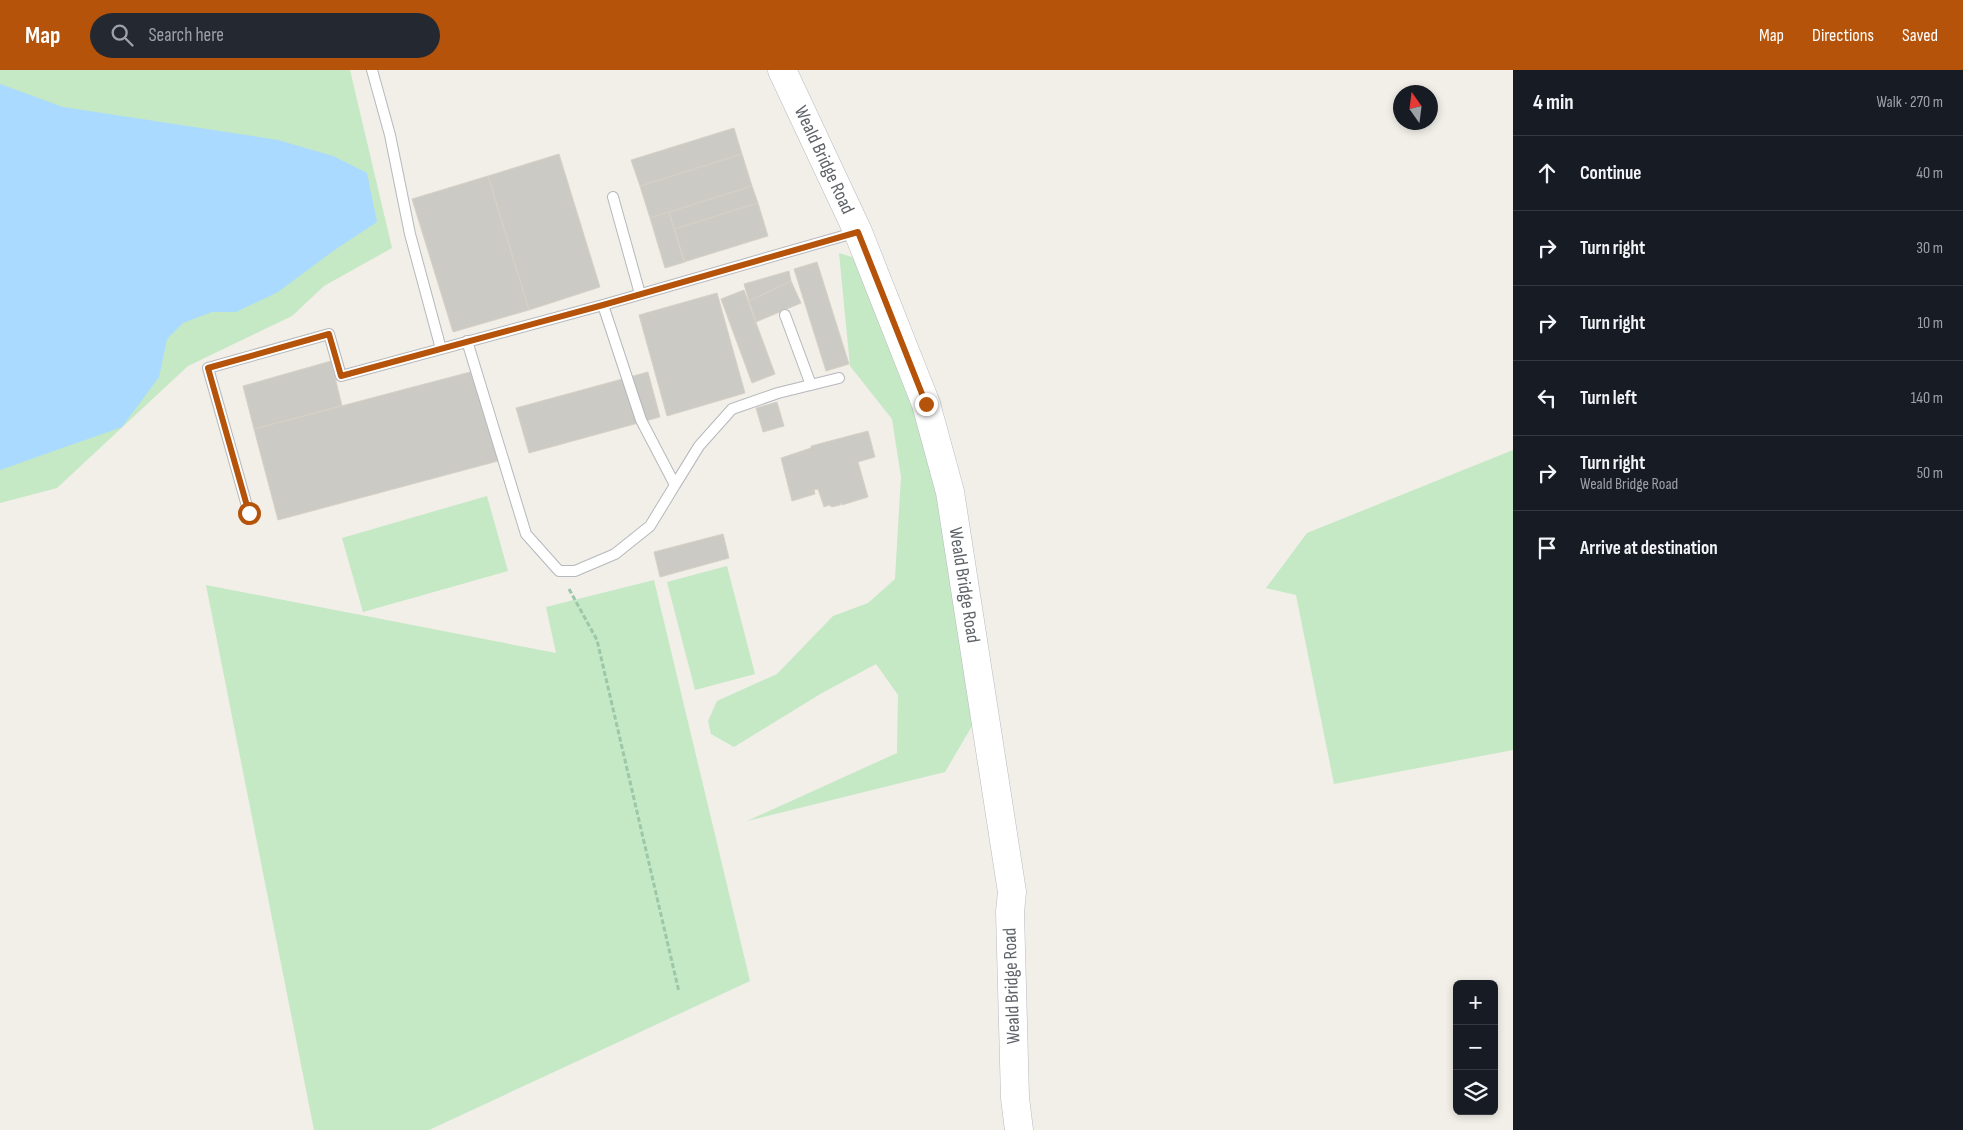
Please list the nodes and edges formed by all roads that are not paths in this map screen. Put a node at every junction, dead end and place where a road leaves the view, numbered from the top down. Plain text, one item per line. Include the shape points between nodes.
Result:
1 (372, 70) edge
2 (782, 70) edge
3 (612, 197) dead end
4 (858, 232) junction
5 (640, 294) junction
6 (603, 305) junction
7 (785, 315) dead end
8 (466, 342) junction
9 (441, 349) junction
10 (839, 378) dead end
11 (811, 385) junction
12 (675, 485) junction
13 (249, 513) dead end
14 (1019, 1130) edge

1 - 9 lane
2 - 4 street, Weald Bridge Road
3 - 5 lane
4 - 5 lane
4 - 14 street, Weald Bridge Road via 926,404 950,492 1012,892 1010,932 1015,1098
5 - 6 lane
6 - 8 lane
6 - 12 lane via 641,420
7 - 11 lane
8 - 9 lane
8 - 12 lane via 526,534 559,571 575,571 615,554 650,526
9 - 13 lane via 341,376 329,334 208,368
10 - 11 lane
11 - 12 lane via 732,409 699,446

